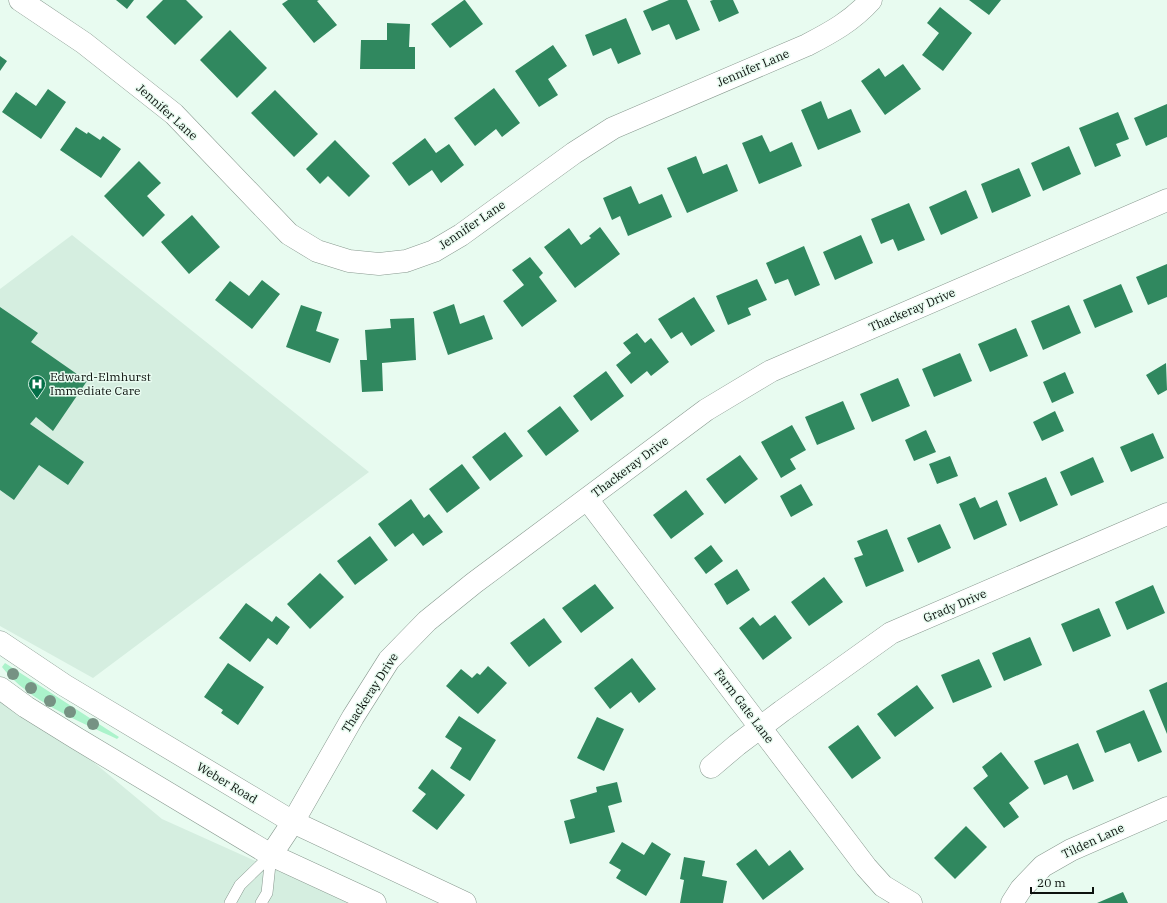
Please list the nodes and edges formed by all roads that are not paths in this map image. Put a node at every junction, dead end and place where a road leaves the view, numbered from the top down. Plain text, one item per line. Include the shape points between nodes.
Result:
1 (20, 0) edge
2 (871, 0) edge
3 (1167, 200) edge
4 (587, 499) junction
5 (1167, 514) edge
6 (0, 642) edge
7 (0, 688) edge
8 (760, 728) junction
9 (711, 767) dead end
10 (1167, 808) edge
11 (293, 822) junction
12 (272, 855) junction
13 (230, 903) edge
14 (261, 903) edge
15 (375, 903) edge
16 (465, 903) edge
17 (911, 903) edge
18 (1012, 903) edge

1 - 2 street, Jennifer Lane via 84,42 174,114 290,234 317,251 349,261 379,264 406,261 434,251 461,235 574,153 613,128 807,45 840,27 858,14
3 - 4 street, Thackeray Drive via 771,371 706,410
4 - 8 street, Farm Gate Lane
4 - 11 street, Thackeray Drive via 426,620 389,660
5 - 8 street, Grady Drive via 891,633
6 - 11 street, Weber Road via 70,689
7 - 12 street via 76,738
8 - 9 street, Grady Drive
8 - 17 street, Farm Gate Lane via 866,867 883,886
10 - 18 street, Tilden Lane via 1070,850 1043,866 1021,889
11 - 12 street, Thackeray Drive
11 - 16 street, Weber Road
12 - 13 lane, Thackeray Drive via 240,885
12 - 14 lane via 267,893
12 - 15 street

